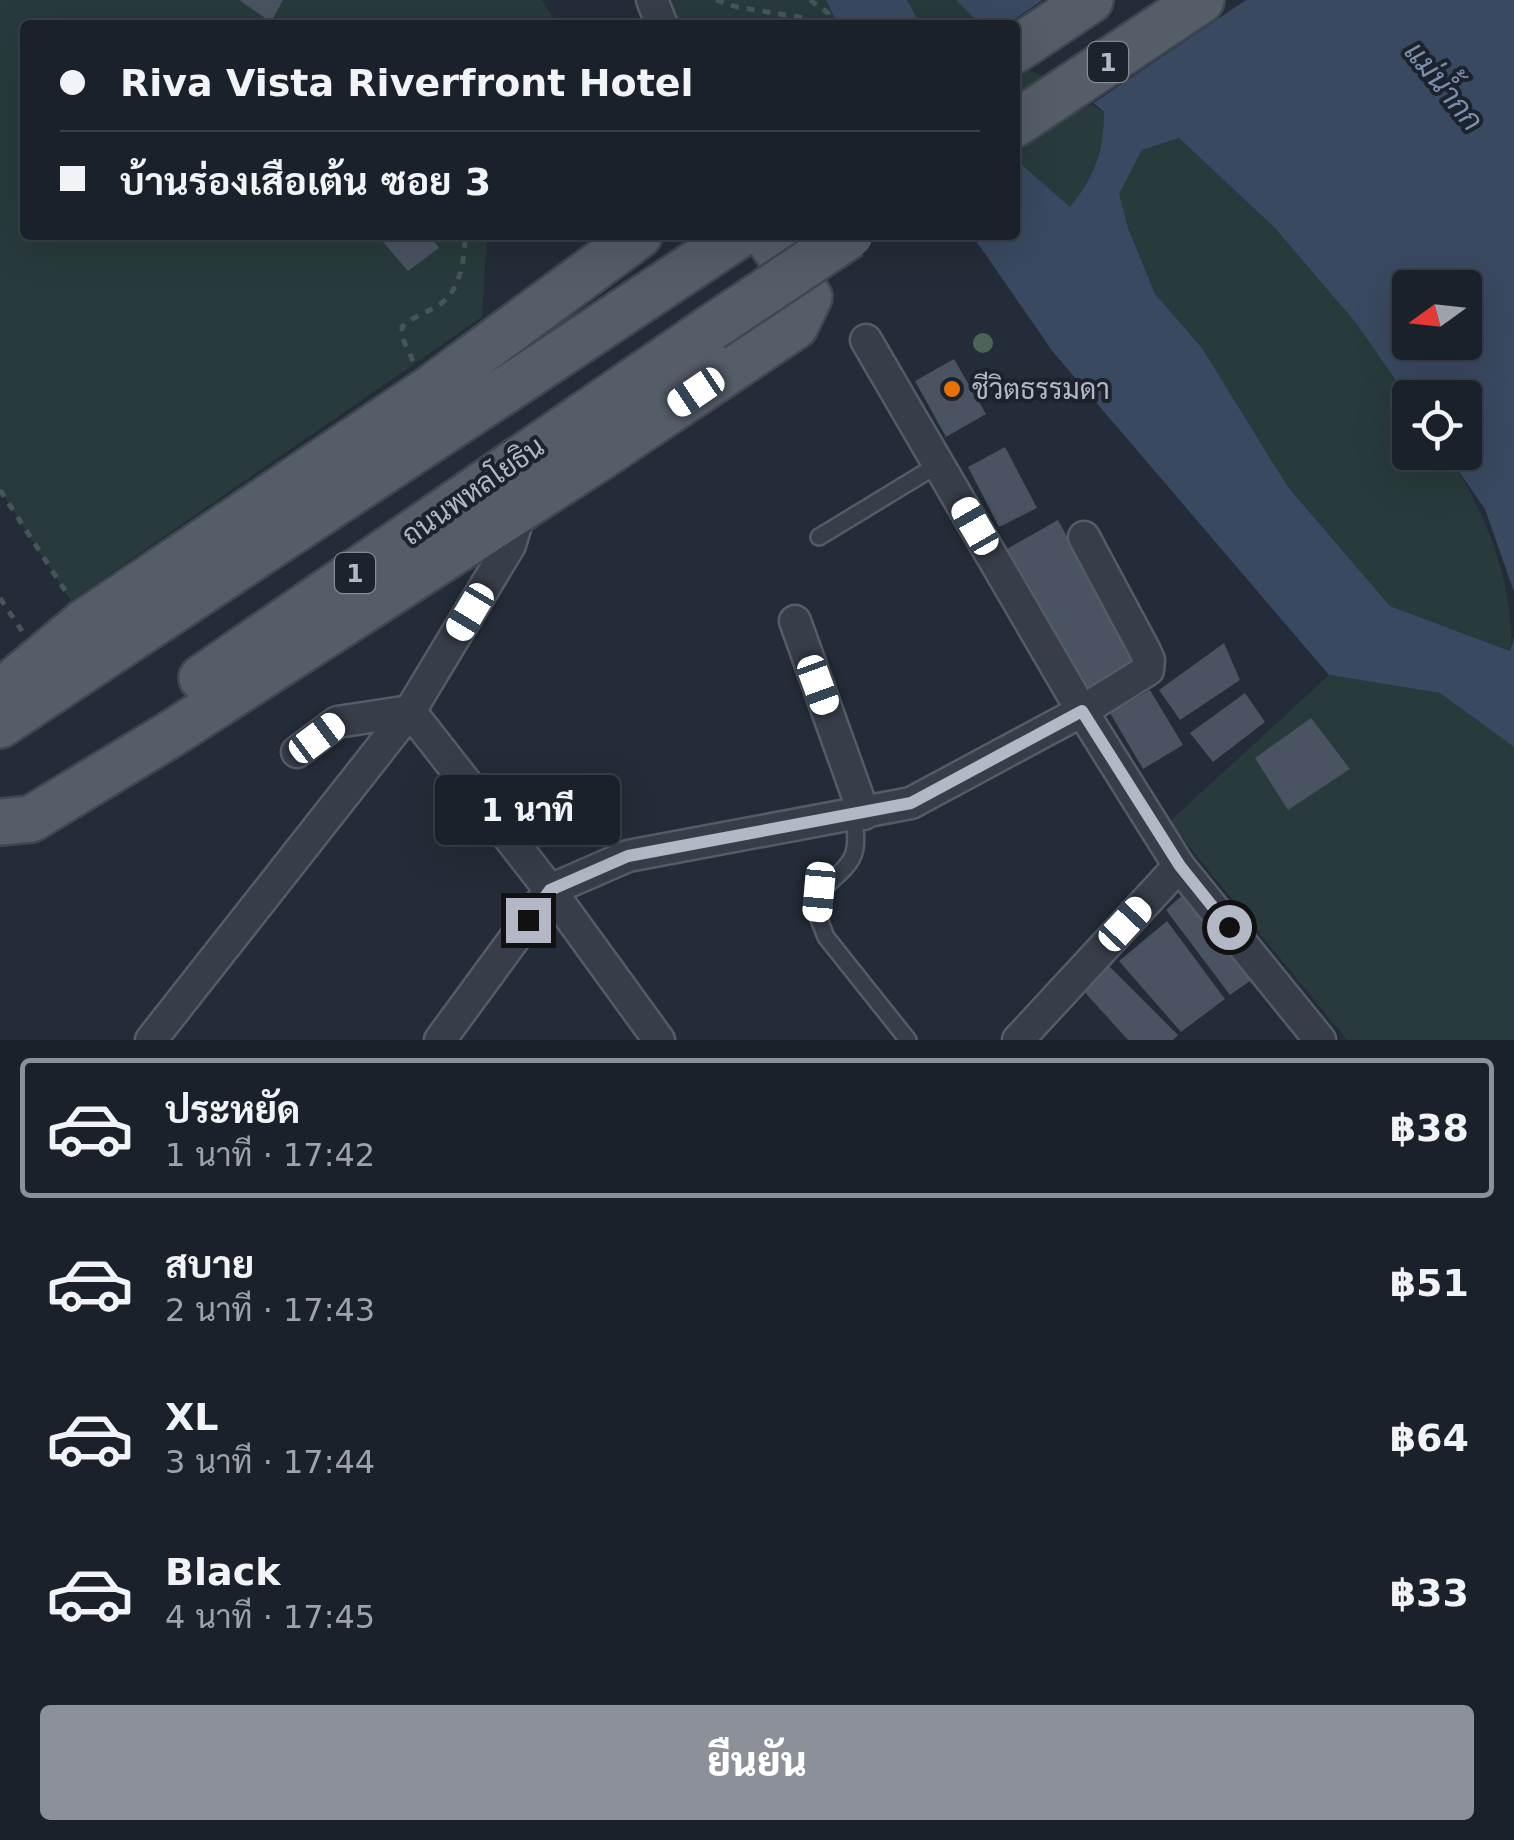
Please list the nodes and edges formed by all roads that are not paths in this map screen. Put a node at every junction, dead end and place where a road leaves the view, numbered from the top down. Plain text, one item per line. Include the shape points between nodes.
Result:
1 (1090, 0) edge
2 (1200, 0) edge
3 (1020, 47) edge
4 (1020, 121) edge
5 (632, 240) edge
6 (769, 240) edge
7 (843, 240) edge
8 (726, 243) edge
9 (866, 340) dead end
10 (939, 464) junction
11 (522, 505) junction
12 (819, 537) dead end
13 (1084, 537) dead end
14 (795, 621) dead end
15 (0, 693) edge
16 (410, 711) junction
17 (1082, 711) junction
18 (0, 725) edge
19 (297, 752) dead end
20 (859, 815) junction
21 (0, 821) edge
22 (1180, 866) junction
23 (550, 890) junction
24 (150, 1040) edge
25 (440, 1040) edge
26 (658, 1040) edge
27 (908, 1040) edge
28 (1018, 1040) edge
29 (1320, 1040) edge

1 - 3 main road, 1
2 - 4 main road, 1
5 - 15 main road via 426,392 85,622
6 - 11 main road via 809,297 795,326
7 - 21 main road, ถนนพหลโยธิน / 1, bridge
8 - 18 main road
9 - 10 street
10 - 12 lane
10 - 17 street
11 - 16 street via 510,545
11 - 21 main road via 93,781 31,818
13 - 17 street via 1149,660 1148,670
14 - 20 street
16 - 19 street via 337,722
16 - 23 street
16 - 24 street
17 - 20 street via 911,803
17 - 22 street
20 - 23 street via 628,856
20 - 27 lane via 854,859 819,892 817,914 826,938
22 - 28 street
22 - 29 street
23 - 25 street
23 - 26 street

